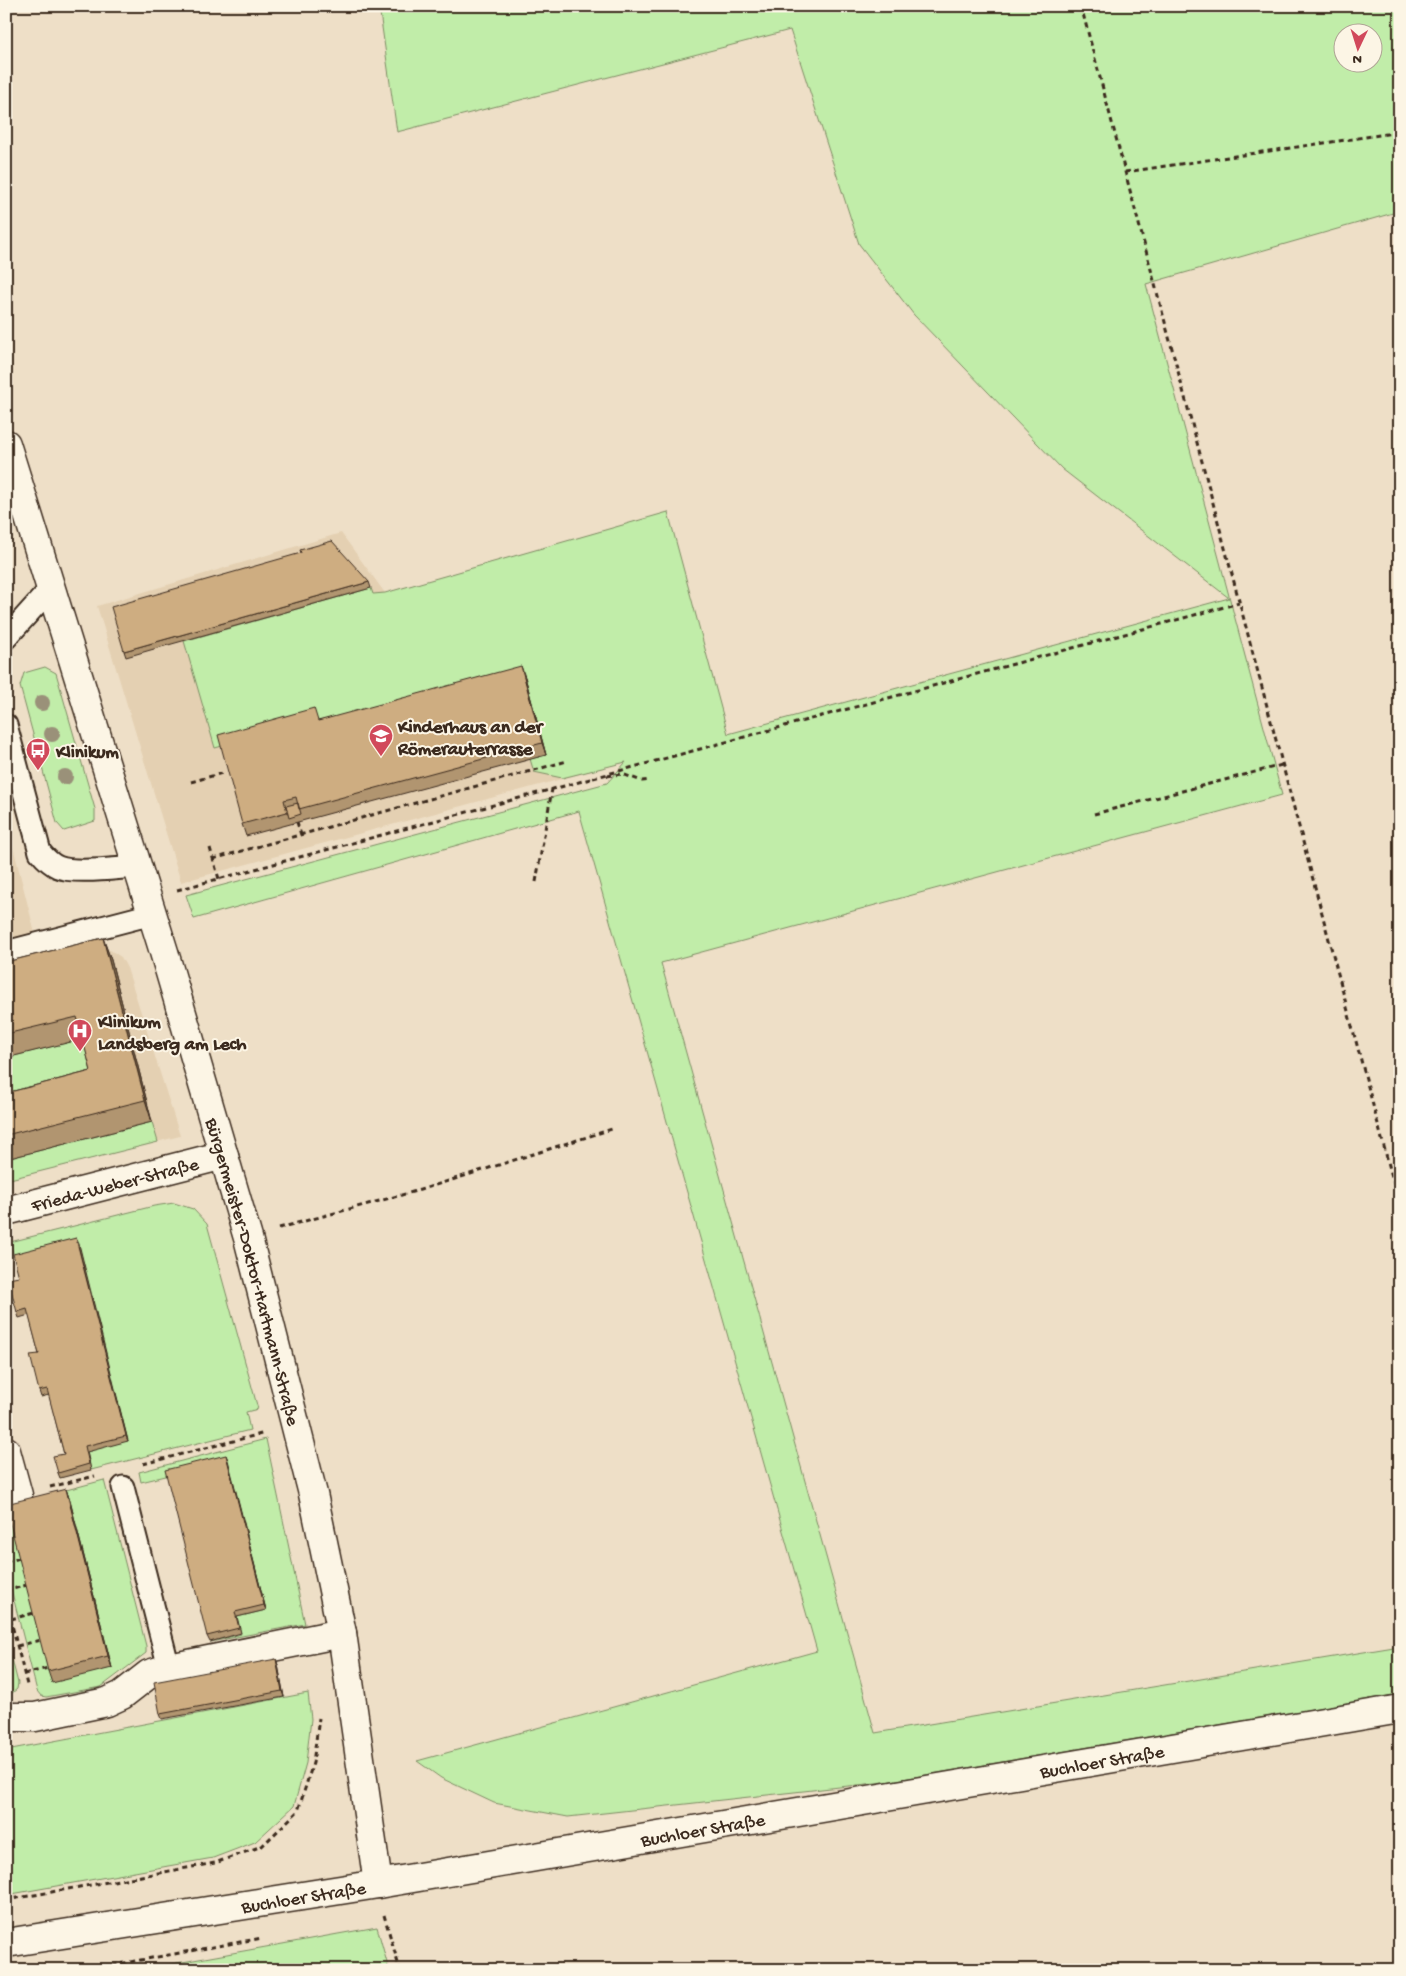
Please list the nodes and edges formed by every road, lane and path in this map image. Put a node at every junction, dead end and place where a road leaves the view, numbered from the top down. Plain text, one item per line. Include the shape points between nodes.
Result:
1 (1081, 6) edge
2 (1400, 132) edge
3 (1125, 172) junction
4 (6, 444) edge
5 (51, 588) junction
6 (1239, 603) junction
7 (6, 638) edge
8 (6, 725) edge
9 (567, 761) dead end
10 (1282, 764) junction
11 (222, 773) edge
12 (593, 778) junction
13 (650, 780) dead end
14 (191, 782) dead end
15 (552, 789) junction
16 (1094, 814) dead end
17 (297, 822) edge
18 (300, 835) junction
19 (210, 848) dead end
20 (213, 859) junction
21 (137, 867) junction
22 (219, 879) junction
23 (536, 882) dead end
24 (149, 906) junction
25 (6, 952) edge
26 (612, 1128) dead end
27 (224, 1155) junction
28 (1400, 1207) edge
29 (6, 1211) edge
30 (248, 1238) junction
31 (296, 1425) junction
32 (6, 1451) edge
33 (138, 1466) dead end
34 (101, 1475) dead end
35 (123, 1487) dead end
36 (12, 1497) edge
37 (20, 1558) edge
38 (6, 1562) edge
39 (27, 1585) edge
40 (6, 1591) edge
41 (6, 1601) edge
42 (34, 1613) edge
43 (11, 1619) junction
44 (342, 1633) junction
45 (41, 1640) edge
46 (18, 1646) junction
47 (48, 1668) edge
48 (169, 1668) junction
49 (24, 1674) junction
50 (1400, 1709) edge
51 (320, 1715) dead end
52 (6, 1717) edge
53 (35, 1717) junction
54 (378, 1884) junction
55 (6, 1900) edge
56 (269, 1937) dead end
57 (6, 1943) edge
58 (86, 1970) edge
59 (400, 1970) edge

1 - 3 path
2 - 3 path
3 - 6 path
4 - 5 street, Bürgermeister-Doktor-Hartmann-Straße
5 - 7 lane
5 - 21 street, Bürgermeister-Doktor-Hartmann-Straße
6 - 10 path
6 - 12 path
8 - 21 lane via 40,852 46,859 71,870
9 - 18 path
10 - 16 path
10 - 28 path
11 - 14 path
12 - 13 path via 622,774 642,781
12 - 15 path
15 - 22 path
15 - 23 path
17 - 18 path
18 - 20 path
19 - 20 path
20 - 22 path
21 - 24 street, Bürgermeister-Doktor-Hartmann-Straße
22 - 24 path
24 - 25 lane
24 - 27 street, Bürgermeister-Doktor-Hartmann-Straße
26 - 30 path via 420,1190
27 - 29 street, Frieda-Weber-Straße
27 - 30 street, Bürgermeister-Doktor-Hartmann-Straße
30 - 31 street, Bürgermeister-Doktor-Hartmann-Straße
31 - 33 path
31 - 44 street, Bürgermeister-Doktor-Hartmann-Straße
32 - 36 street
34 - 36 path
35 - 48 lane
37 - 38 path
39 - 40 path
41 - 43 path
42 - 43 path
43 - 46 path
44 - 48 street
44 - 54 street, Bürgermeister-Doktor-Hartmann-Straße
45 - 46 path
46 - 49 path
47 - 49 path
48 - 53 street via 149,1674 122,1696 107,1702
49 - 53 path
50 - 54 street, Buchloer Straße
51 - 55 path via 313,1763 298,1811 262,1846 215,1863
52 - 53 street
54 - 57 street, Buchloer Straße
54 - 59 path via 384,1918
56 - 58 path

